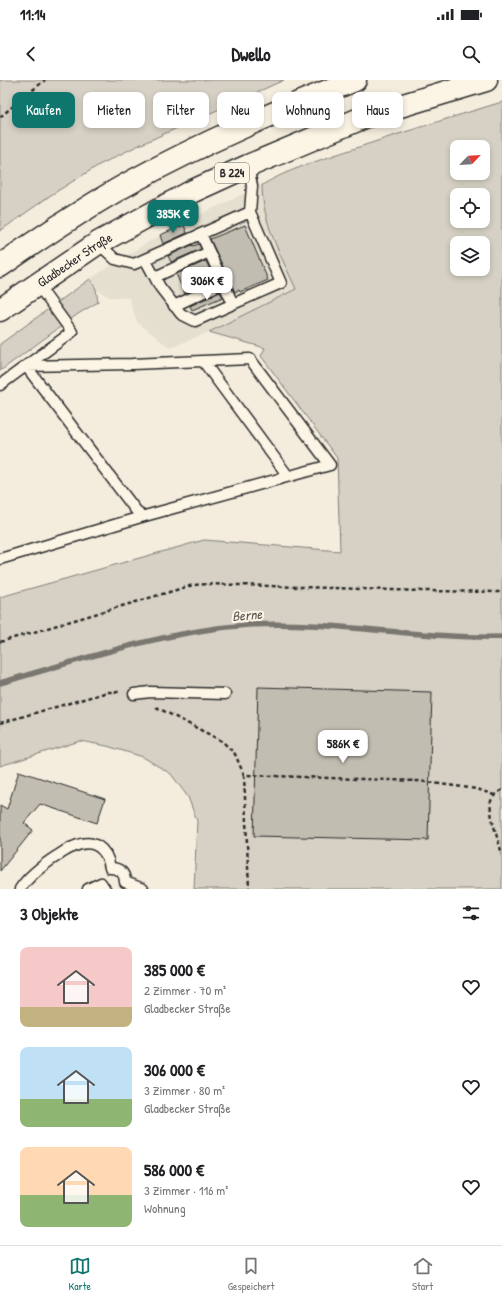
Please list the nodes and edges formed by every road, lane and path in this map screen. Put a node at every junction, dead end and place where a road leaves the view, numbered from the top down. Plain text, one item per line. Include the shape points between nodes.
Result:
1 (45, 80) edge
2 (356, 80) edge
3 (486, 80) edge
4 (0, 117) edge
5 (248, 166) junction
6 (250, 212) junction
7 (201, 234) junction
8 (98, 243) junction
9 (209, 252) junction
10 (145, 260) junction
11 (0, 266) edge
12 (155, 277) junction
13 (223, 283) junction
14 (37, 284) junction
15 (232, 304) junction
16 (174, 306) junction
17 (0, 310) edge
18 (203, 361) junction
19 (26, 366) junction
20 (0, 385) edge
21 (288, 476) junction
22 (141, 517) junction
23 (0, 559) edge
24 (502, 592) edge
25 (0, 642) edge
26 (134, 694) junction
27 (225, 694) dead end
28 (0, 723) edge
29 (244, 775) junction
30 (502, 790) edge
31 (494, 796) junction
32 (502, 854) edge
33 (110, 868) junction
34 (123, 885) edge
35 (103, 886) edge
36 (20, 889) edge
37 (88, 889) edge
38 (143, 889) edge
39 (249, 889) edge

1 - 4 path
2 - 11 main road via 296,103 132,181
3 - 5 main road, Gladbecker Straße / B 224 via 367,116
5 - 6 lane via 252,186
5 - 8 main road, Gladbecker Straße / B 224 via 193,191
6 - 7 lane
6 - 15 lane via 281,283
7 - 9 lane
7 - 10 lane
8 - 10 lane via 115,259 134,264
8 - 14 main road, Gladbecker Straße / B 224
9 - 12 lane
9 - 13 lane
10 - 12 lane
12 - 16 lane
13 - 15 lane
13 - 16 lane
14 - 17 main road, Gladbecker Straße / B 224
14 - 19 lane via 72,332
15 - 16 lane via 196,321 181,314
18 - 19 lane
18 - 21 lane
18 - 21 lane via 250,359 330,465
19 - 20 lane
19 - 22 lane
21 - 22 lane
22 - 23 lane
24 - 25 path via 193,585
26 - 27 lane
26 - 28 path via 108,692
26 - 29 path via 222,741 235,754
29 - 31 path via 418,781 472,788
29 - 39 path
30 - 31 path
31 - 32 path via 491,804 492,817
33 - 34 lane via 121,871 124,876
33 - 35 lane via 103,875
33 - 36 lane via 106,854 100,848 91,844 80,844 38,869
34 - 38 lane
35 - 37 lane

